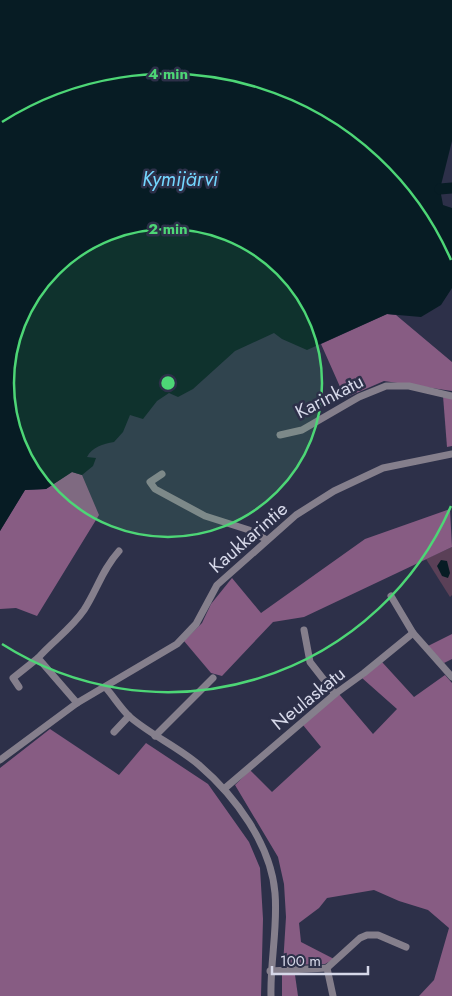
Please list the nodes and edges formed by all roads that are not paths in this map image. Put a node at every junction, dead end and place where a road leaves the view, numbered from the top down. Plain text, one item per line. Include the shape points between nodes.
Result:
1 (452, 396) edge
2 (280, 435) dead end
3 (452, 454) edge
4 (162, 474) dead end
5 (267, 540) junction
6 (119, 551) dead end
7 (391, 596) dead end
8 (304, 630) dead end
9 (413, 633) junction
10 (38, 658) junction
11 (452, 677) edge
12 (213, 678) dead end
13 (19, 687) dead end
14 (106, 688) junction
15 (335, 694) junction
16 (78, 703) junction
17 (129, 716) junction
18 (114, 732) dead end
19 (155, 736) junction
20 (1, 759) edge
21 (224, 789) junction
22 (406, 947) dead end
23 (327, 968) junction
24 (270, 971) junction
25 (270, 996) edge
26 (333, 996) edge

1 - 2 street, Karinkatu via 409,386 386,386 359,397 302,430
3 - 5 street, Kaukkarintie via 382,468 360,478 296,515
4 - 5 street via 150,482 155,489 205,516 249,530
5 - 14 street, Kaukkarintie via 217,585 189,634
6 - 10 street via 105,567 75,622
7 - 9 street
8 - 15 street via 310,662
9 - 11 street
9 - 15 street, Neulaskatu
10 - 13 street via 14,678
10 - 16 street
12 - 19 street
14 - 16 street, Kaukkarintie
14 - 17 street
15 - 21 street, Neulaskatu
16 - 20 street, Kaukkarintie
17 - 18 street
17 - 19 street
19 - 21 street via 198,764
21 - 24 street via 249,823 270,868 275,893
22 - 23 street via 378,935 367,935
23 - 24 street
23 - 26 street
24 - 25 street

